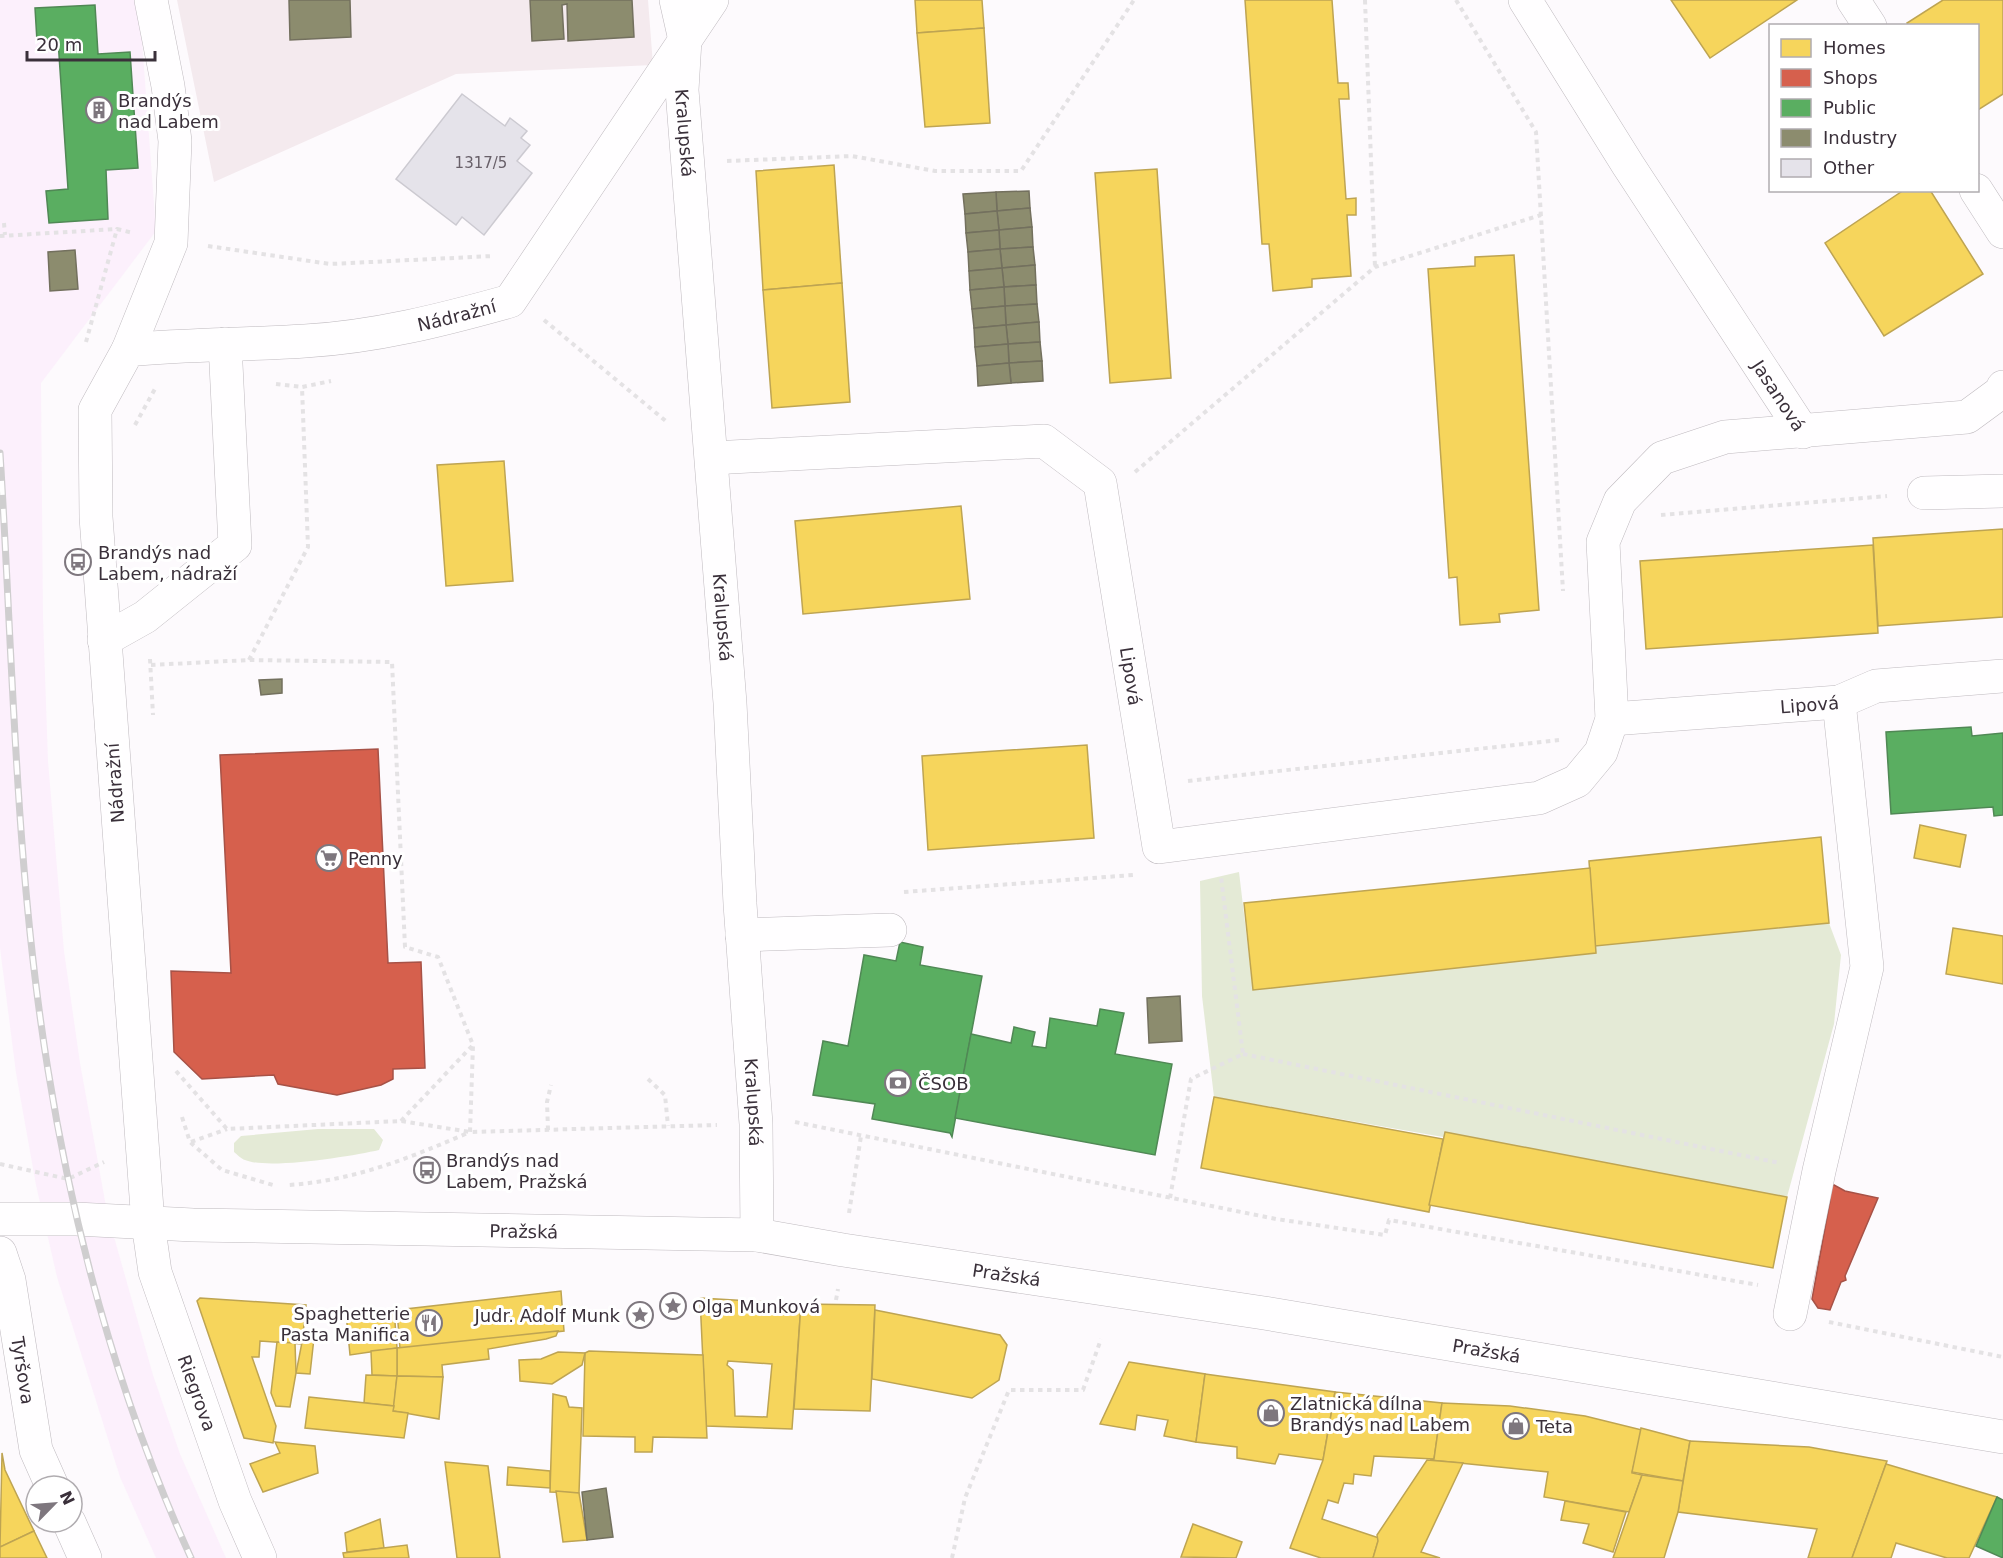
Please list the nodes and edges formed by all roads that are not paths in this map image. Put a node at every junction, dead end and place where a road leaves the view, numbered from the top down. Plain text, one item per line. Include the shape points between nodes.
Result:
1 (151, 0) edge
2 (676, 0) edge
3 (712, 0) edge
4 (1525, 0) edge
5 (1853, 0) edge
6 (1869, 24) edge
7 (685, 40) junction
8 (1977, 192) edge
9 (2003, 232) edge
10 (225, 344) junction
11 (128, 350) junction
12 (2003, 387) edge
13 (1803, 432) junction
14 (712, 458) junction
15 (2003, 491) edge
16 (1924, 493) road end
17 (104, 640) junction
18 (2003, 676) edge
19 (1839, 702) junction
20 (1612, 719) junction
21 (1158, 847) joint
22 (890, 930) dead end
23 (742, 935) junction
24 (0, 1219) edge
25 (148, 1223) junction
26 (757, 1234) junction
27 (0, 1253) edge
28 (1790, 1314) road end
29 (2003, 1437) edge
30 (47, 1474) edge
31 (74, 1534) edge
32 (85, 1558) edge
33 (260, 1558) edge

1 - 11 street, Nádražní via 175,141 171,243
2 - 7 street, Kralupská
3 - 7 street, Nádražní
4 - 13 street, Jasanová
5 - 6 street
7 - 10 street, Nádražní via 510,301 416,327 307,341
7 - 14 street, Kralupská via 682,90
8 - 9 street
10 - 11 street, Nádražní
10 - 17 street via 235,544 145,617
11 - 17 street, Nádražní via 95,410 96,517
12 - 13 street via 1967,417
13 - 20 street, Jasanová via 1725,437 1662,458 1620,501 1603,542
14 - 21 street, Lipová via 1044,441 1100,483
14 - 23 street, Kralupská
15 - 16 street
17 - 25 street, Nádražní
18 - 19 street, Lipová via 1876,686
19 - 20 street, Lipová
19 - 28 street via 1867,967
20 - 21 street, Jasanová via 1600,752 1577,780 1539,798
22 - 23 street
23 - 26 street, Kralupská via 756,1124
24 - 25 street, Pražská
25 - 26 street, Pražská
25 - 33 street, Riegrova via 155,1272 235,1501
26 - 29 street, Pražská via 1264,1313
27 - 30 street, Tyršova via 9,1280 36,1450
31 - 32 street

